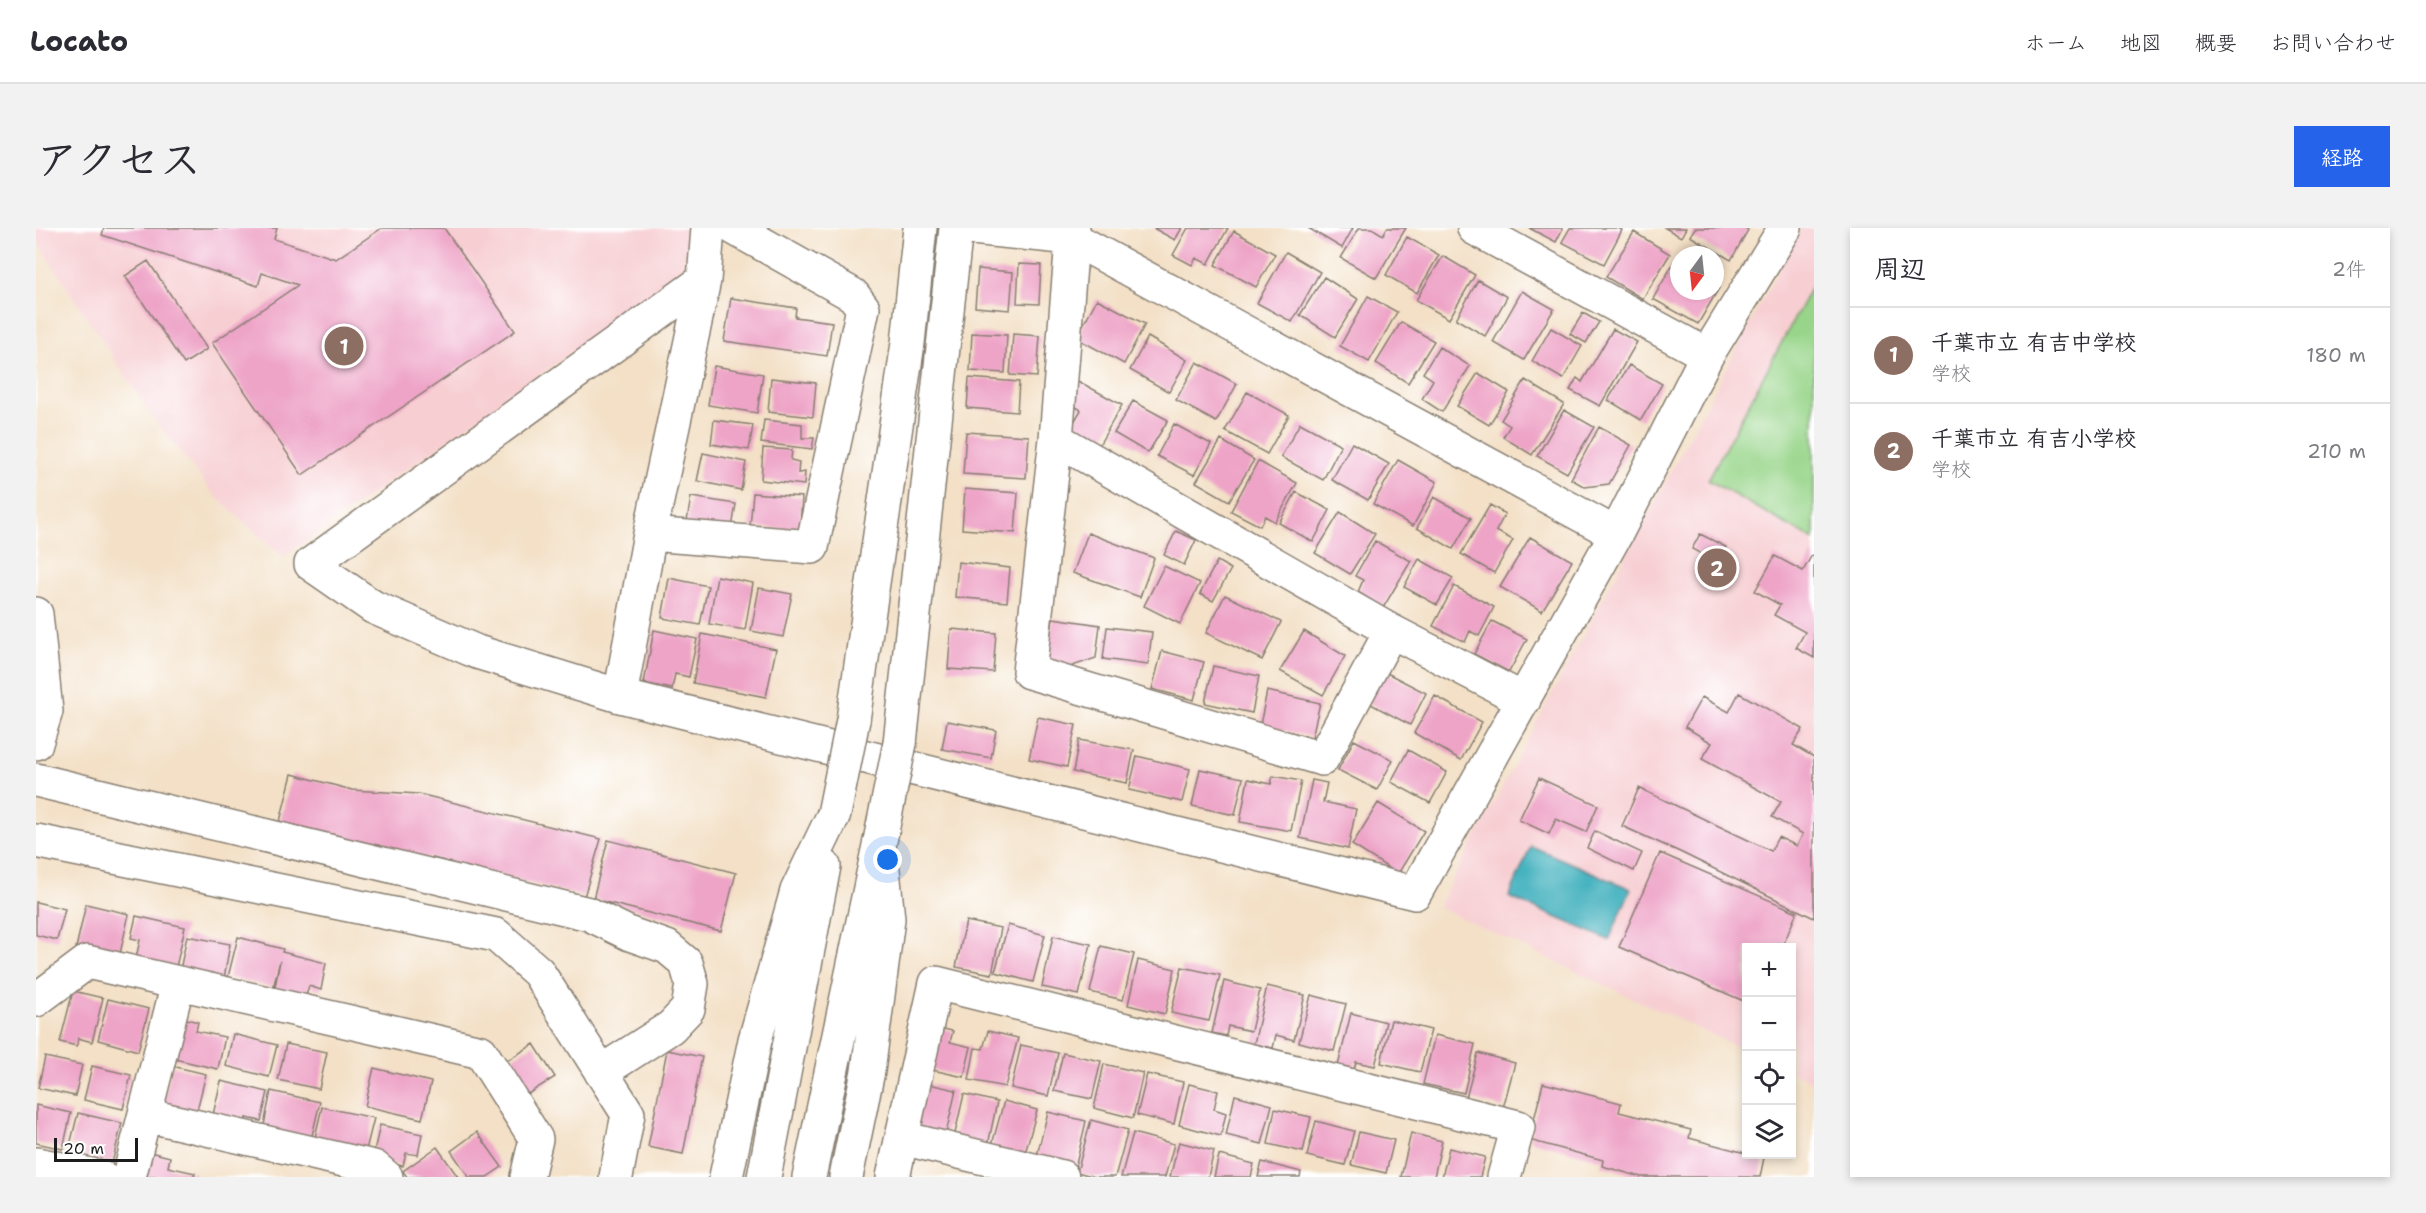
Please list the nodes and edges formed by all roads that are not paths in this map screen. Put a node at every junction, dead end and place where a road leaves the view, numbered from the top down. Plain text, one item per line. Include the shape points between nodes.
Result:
1 (708, 228) edge
2 (734, 228) edge
3 (920, 228) edge
4 (956, 228) edge
5 (972, 228) edge
6 (1474, 228) edge
7 (1785, 228) edge
8 (1073, 233) edge
9 (704, 280) junction
10 (1707, 355) junction
11 (1056, 439) junction
12 (650, 534) junction
13 (1616, 534) junction
14 (36, 614) edge
15 (1391, 631) junction
16 (620, 696) junction
17 (1524, 700) junction
18 (36, 743) edge
19 (36, 780) edge
20 (834, 814) junction
21 (36, 841) edge
22 (880, 842) junction
23 (178, 983) junction
24 (36, 1000) edge
25 (601, 1072) junction
26 (145, 1115) junction
27 (902, 1138) junction
28 (36, 1164) edge
29 (101, 1177) edge
30 (129, 1177) edge
31 (386, 1177) edge
32 (527, 1177) edge
33 (616, 1177) edge
34 (726, 1177) edge
35 (764, 1177) edge
36 (809, 1177) edge
37 (846, 1177) edge
38 (893, 1177) edge
39 (1062, 1177) edge
40 (1504, 1177) edge

1 - 9 street
2 - 12 street via 853,295 863,308 812,547
3 - 20 street, bridge via 908,343 853,720
4 - 22 street, bridge via 900,743
5 - 8 street
6 - 10 street
7 - 10 street
8 - 11 street
8 - 13 street
9 - 12 street
9 - 16 street via 311,564 373,607 477,652
10 - 13 street
11 - 15 street
11 - 15 street via 1029,672 1322,759
12 - 16 street
13 - 17 street
14 - 18 street via 46,711
15 - 17 street
16 - 17 street via 1415,893
19 - 25 street via 589,914 667,946 686,963 692,984 688,1009 671,1028
20 - 34 street via 796,891 755,1040
20 - 35 street
21 - 25 street via 496,935 538,972
22 - 36 street
22 - 37 street via 888,919 868,1071
23 - 24 street via 87,962
23 - 26 street
23 - 32 street via 481,1052 536,1139
25 - 33 street via 628,1114
26 - 30 street
26 - 31 street via 374,1167
27 - 38 street
27 - 39 street
27 - 40 street via 936,983 1518,1127
28 - 29 street

